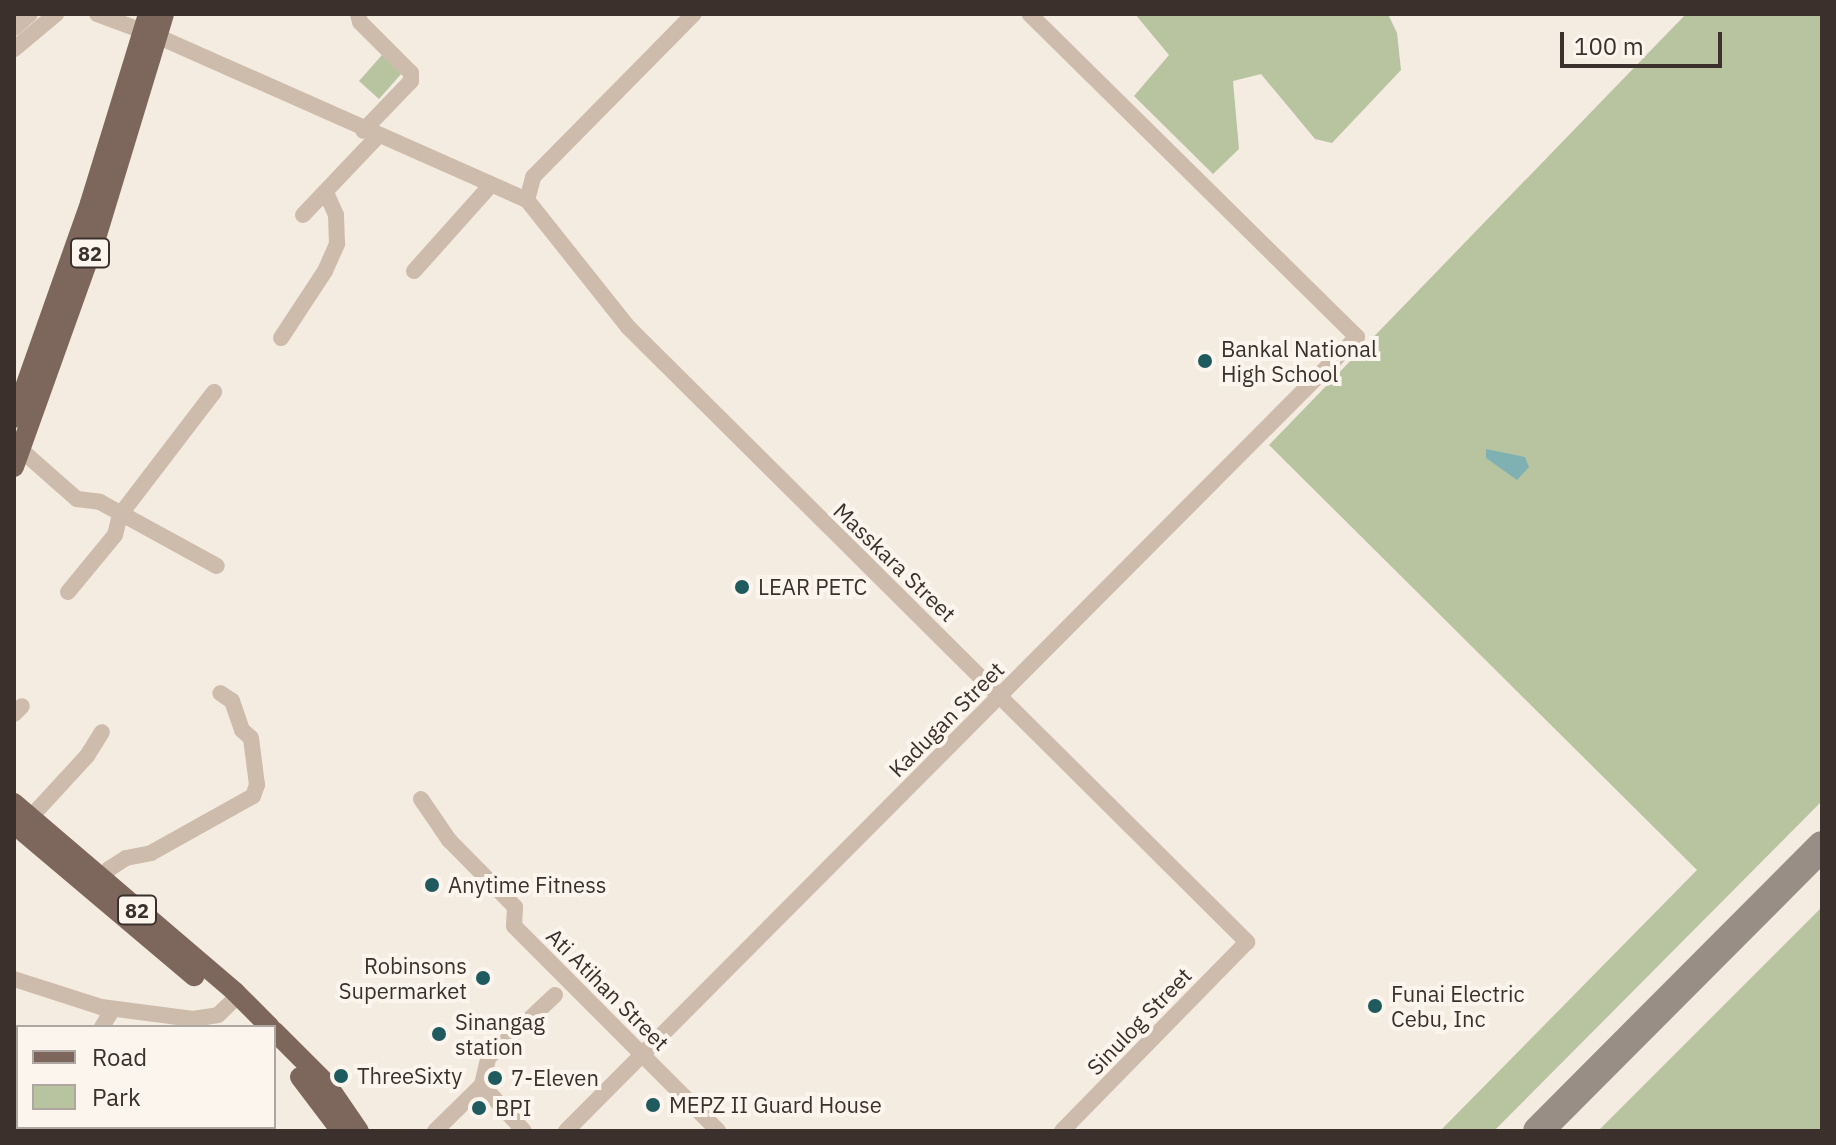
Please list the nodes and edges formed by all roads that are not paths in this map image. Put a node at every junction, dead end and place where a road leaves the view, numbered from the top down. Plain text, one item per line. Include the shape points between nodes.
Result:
1 (30, 14) edge
2 (56, 14) edge
3 (97, 14) edge
4 (164, 14) edge
5 (358, 14) edge
6 (694, 14) edge
7 (1029, 14) edge
8 (14, 28) edge
9 (150, 28) edge
10 (14, 49) edge
11 (370, 134) junction
12 (489, 187) junction
13 (326, 193) junction
14 (527, 200) junction
15 (303, 215) dead end
16 (414, 271) dead end
17 (281, 338) dead end
18 (214, 392) dead end
19 (20, 419) edge
20 (17, 458) edge
21 (120, 515) junction
22 (217, 566) dead end
23 (68, 592) dead end
24 (220, 693) dead end
25 (1000, 696) junction
26 (102, 732) dead end
27 (421, 799) dead end
28 (14, 803) edge
29 (22, 822) edge
30 (102, 881) junction
31 (1247, 942) joint
32 (14, 979) edge
33 (555, 995) dead end
34 (233, 1000) junction
35 (107, 1008) junction
36 (258, 1024) edge
37 (95, 1025) edge
38 (103, 1025) edge
39 (276, 1033) edge
40 (276, 1051) edge
41 (643, 1054) junction
42 (482, 1085) junction
43 (341, 1131) edge
44 (359, 1131) edge
45 (435, 1131) edge
46 (524, 1131) edge
47 (566, 1131) edge
48 (718, 1131) edge
49 (1062, 1131) edge

1 - 8 street
2 - 10 street
3 - 9 street
4 - 9 main road, 82
5 - 11 street via 411,73 411,81
6 - 14 street via 533,177
7 - 25 street, Kadugan Street via 1357,337
9 - 11 street
9 - 19 main road, 82
11 - 12 street
11 - 13 street
12 - 14 street
12 - 16 street
13 - 15 street
13 - 17 street via 336,215 337,244
14 - 25 street, Masskara Street via 628,327
18 - 21 street
19 - 20 main road, 82
20 - 21 street via 77,499 100,502
21 - 22 street
21 - 23 street via 115,535
24 - 30 street via 232,701 242,730 251,738 257,785 253,796 151,853 126,858
25 - 31 street, Masskara Street
25 - 41 street, Kadugan Street
26 - 29 street via 87,756
27 - 41 street, Ati Atihan Street via 449,840 515,907 514,926
28 - 29 main road, 82
29 - 30 main road, 82
29 - 34 main road, 82
30 - 34 main road, 82
31 - 49 street, Sinulog Street
32 - 35 street
33 - 42 street via 488,1058
34 - 35 street via 218,1015 193,1019
34 - 36 main road, 82
35 - 37 street
35 - 38 street
39 - 44 main road via 326,1083
40 - 43 main road
41 - 47 street, Kadugan Street
41 - 48 street, Ati Atihan Street
42 - 45 street
42 - 46 street

